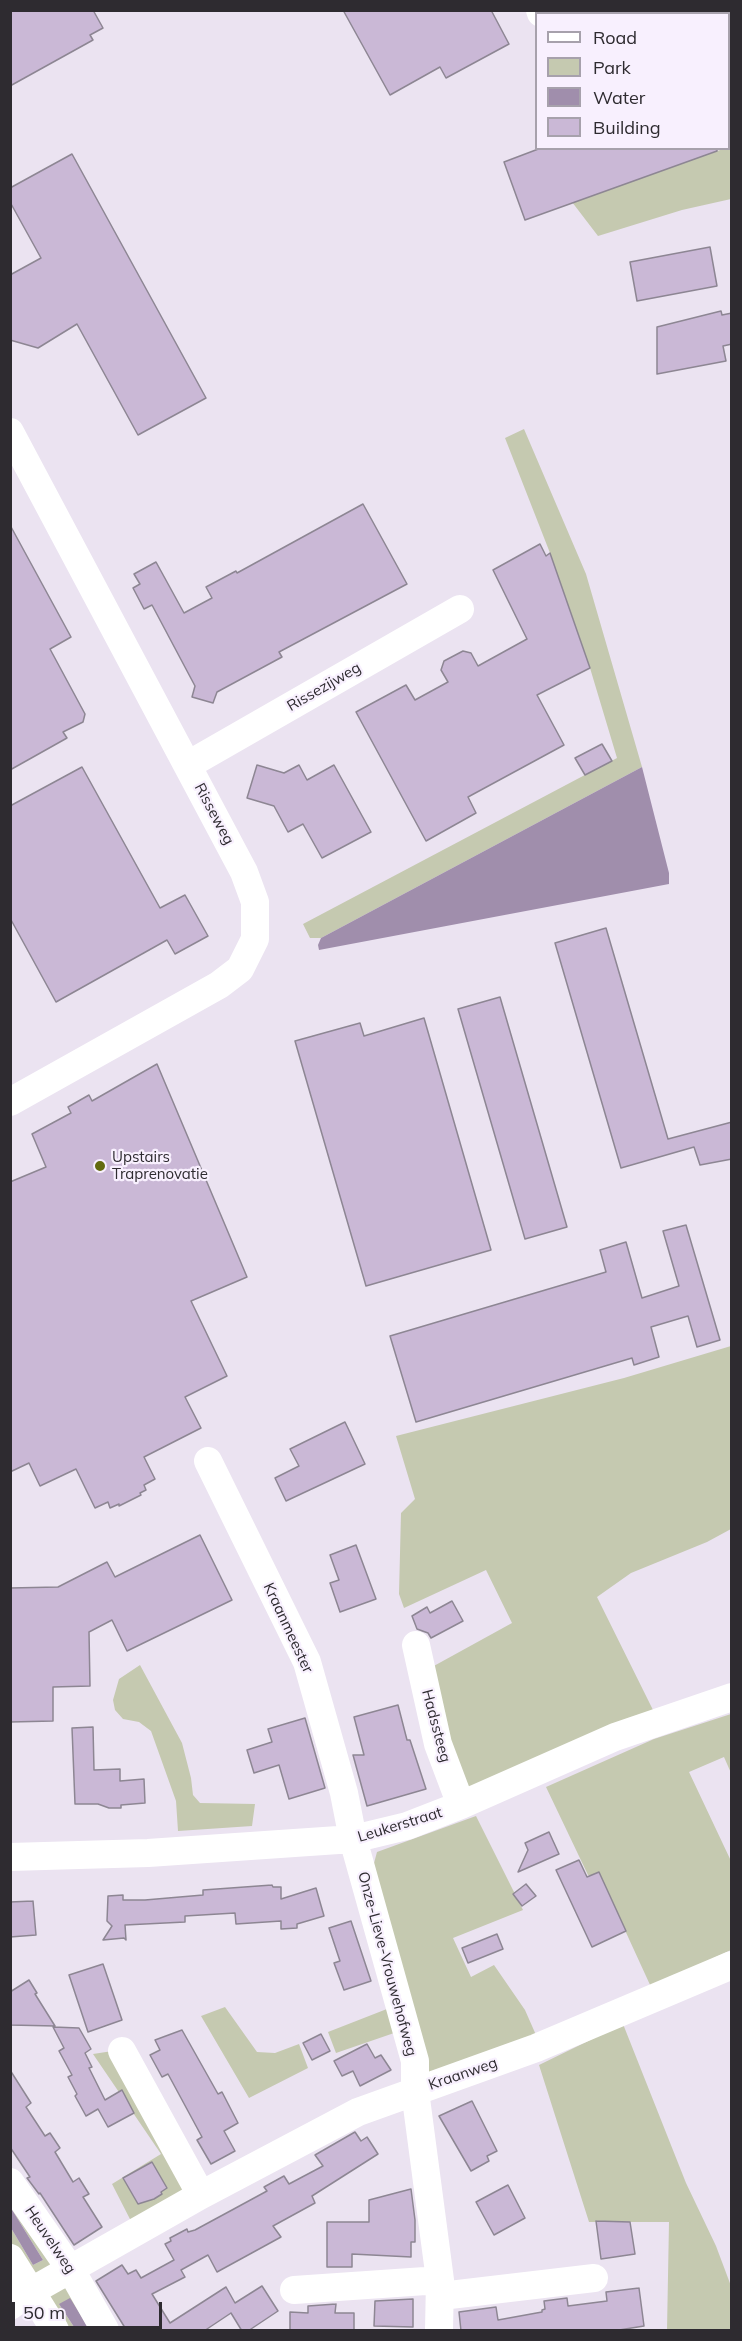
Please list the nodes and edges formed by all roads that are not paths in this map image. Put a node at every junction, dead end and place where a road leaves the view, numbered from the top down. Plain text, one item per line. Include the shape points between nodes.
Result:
1 (11, 435) edge
2 (460, 609) dead end
3 (188, 765) junction
4 (10, 1102) edge
5 (208, 1461) dead end
6 (416, 1645) dead end
7 (732, 1697) edge
8 (461, 1805) junction
9 (353, 1839) junction
10 (10, 1857) edge
11 (732, 1965) edge
12 (122, 2051) dead end
13 (415, 2091) junction
14 (10, 2182) edge
15 (201, 2195) junction
16 (10, 2258) edge
17 (71, 2270) junction
18 (594, 2278) dead end
19 (440, 2288) junction
20 (294, 2290) dead end
21 (20, 2299) edge
22 (55, 2331) edge
23 (105, 2331) edge
24 (439, 2331) edge

1 - 3 street, Risseweg
2 - 3 street, Rissezijweg
3 - 4 street, Risseweg via 244,872 255,902 255,939 240,969 219,985
5 - 9 street, Kraanmeester via 307,1662
6 - 8 street, Hadssteeg via 438,1744
7 - 8 street, Leukerstraat via 615,1737
8 - 9 street, Leukerstraat via 407,1826
9 - 10 street, Leukerstraat via 148,1853
9 - 13 street, Onze-Lieve-Vrouwehofweg via 414,2061
11 - 13 street, Kraanweg via 536,2048
12 - 15 street
13 - 15 street, Kraanweg via 358,2112
13 - 19 street, Onze-Lieve-Vrouwehofweg
14 - 17 street, Heuvelweg
15 - 17 street, Kraanweg
16 - 21 street
17 - 21 street, Kraanweg
17 - 23 street, Heuvelweg
18 - 19 street
19 - 20 street
19 - 24 street, Onze-Lieve-Vrouwehofweg
21 - 22 street

